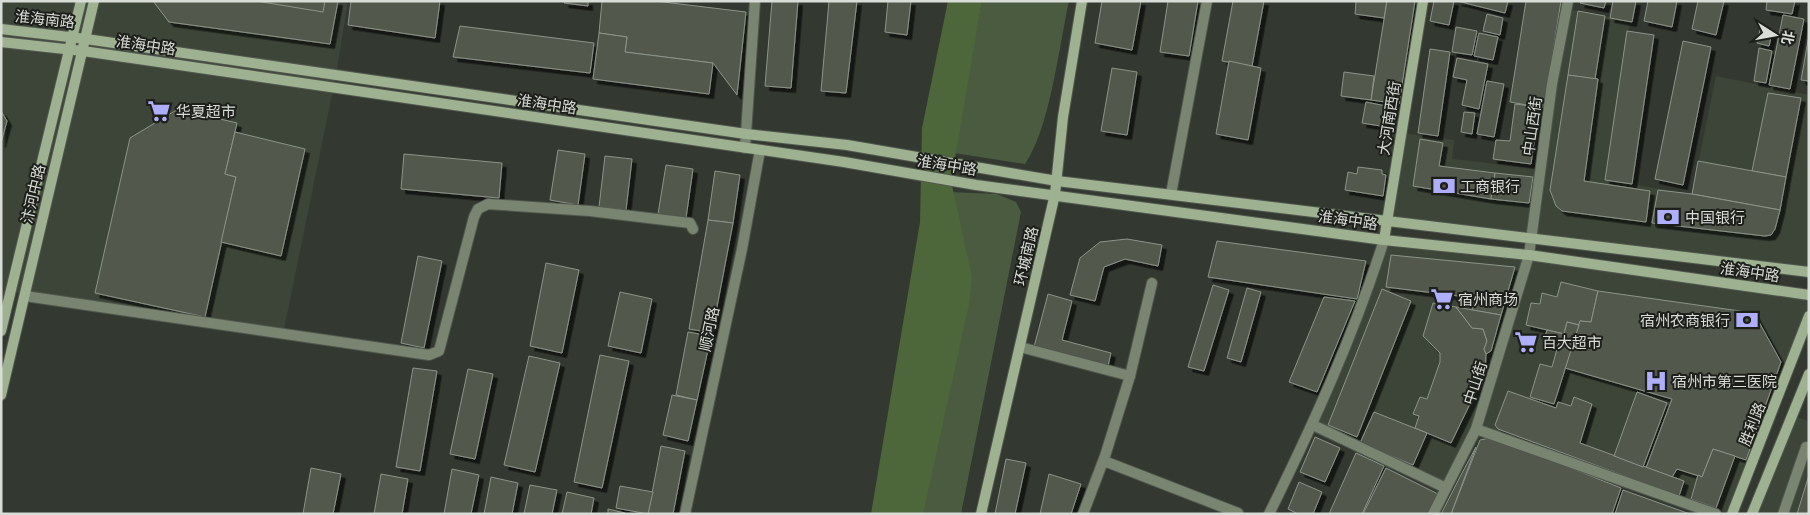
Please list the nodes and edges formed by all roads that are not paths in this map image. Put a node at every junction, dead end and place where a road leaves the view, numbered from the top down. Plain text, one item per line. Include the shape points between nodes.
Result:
1 (82, 1) edge
2 (94, 1) edge
3 (755, 1) edge
4 (1082, 1) edge
5 (1207, 1) edge
6 (1422, 1) edge
7 (1568, 1) edge
8 (1, 29) edge
9 (73, 37) junction
10 (86, 39) junction
11 (1, 42) edge
12 (70, 50) junction
13 (83, 51) junction
14 (746, 134) junction
15 (745, 148) junction
16 (760, 150) junction
17 (1057, 181) junction
18 (1056, 194) junction
19 (1171, 194) junction
20 (1388, 220) junction
21 (693, 230) dead end
22 (1532, 238) junction
23 (1384, 240) junction
24 (1529, 255) junction
25 (1809, 272) edge
26 (1152, 283) dead end
27 (1809, 295) edge
28 (25, 296) junction
29 (1809, 316) edge
30 (1, 330) edge
31 (1020, 347) junction
32 (1809, 374) edge
33 (1130, 376) junction
34 (1, 395) edge
35 (1313, 425) junction
36 (1476, 429) junction
37 (1809, 448) edge
38 (1104, 461) junction
39 (1446, 488) junction
40 (1238, 513) edge
41 (685, 514) edge
42 (981, 514) edge
43 (1083, 514) edge
44 (1269, 514) edge
45 (1433, 514) edge
46 (1716, 514) edge
47 (1732, 514) edge
48 (1752, 514) edge
49 (1783, 514) edge

1 - 9 main road, 汴河中路
2 - 10 main road, 汴河中路
3 - 14 street
4 - 17 main road, 环城南路 via 1063,116
5 - 19 street
6 - 20 main road, 大河南西街
7 - 22 street, 中山西街 via 1552,84
8 - 9 main road, 淮海南路
9 - 10 main road, 淮海南路
9 - 12 main road, 汴河中路
10 - 13 main road, 汴河中路
10 - 14 main road, 淮海中路
11 - 12 main road, 淮海南路
12 - 13 main road, 淮海南路
12 - 30 main road, 汴河中路
13 - 15 main road, 淮海中路
13 - 28 main road, 汴河中路
14 - 15 street
14 - 17 main road, 淮海中路 via 847,145
15 - 16 main road, 淮海中路
16 - 18 main road, 淮海中路 via 976,185
16 - 41 street, 顺河路
17 - 18 main road, 环城南路
17 - 19 main road, 淮海中路
18 - 23 main road, 淮海中路
18 - 31 main road, 环城南路
19 - 20 main road, 淮海中路
20 - 22 main road, 淮海中路
20 - 23 main road, 大河南西街
21 - 28 street via 690,222 590,211 488,204 478,208 440,351 429,355
22 - 24 street, 中山西街
22 - 25 main road, 淮海中路
23 - 24 main road, 淮海中路
23 - 35 street via 1365,301
24 - 27 main road, 淮海中路
24 - 36 street, 中山街
26 - 33 street
28 - 34 main road, 汴河中路
29 - 47 main road, 胜利路
31 - 33 street
31 - 42 main road, 环城南路
32 - 48 main road
33 - 38 street
35 - 39 street
35 - 44 street
36 - 39 street, 中山街
36 - 46 street
37 - 49 street via 1806,447
38 - 40 street
38 - 43 street
39 - 45 street, 中山街

